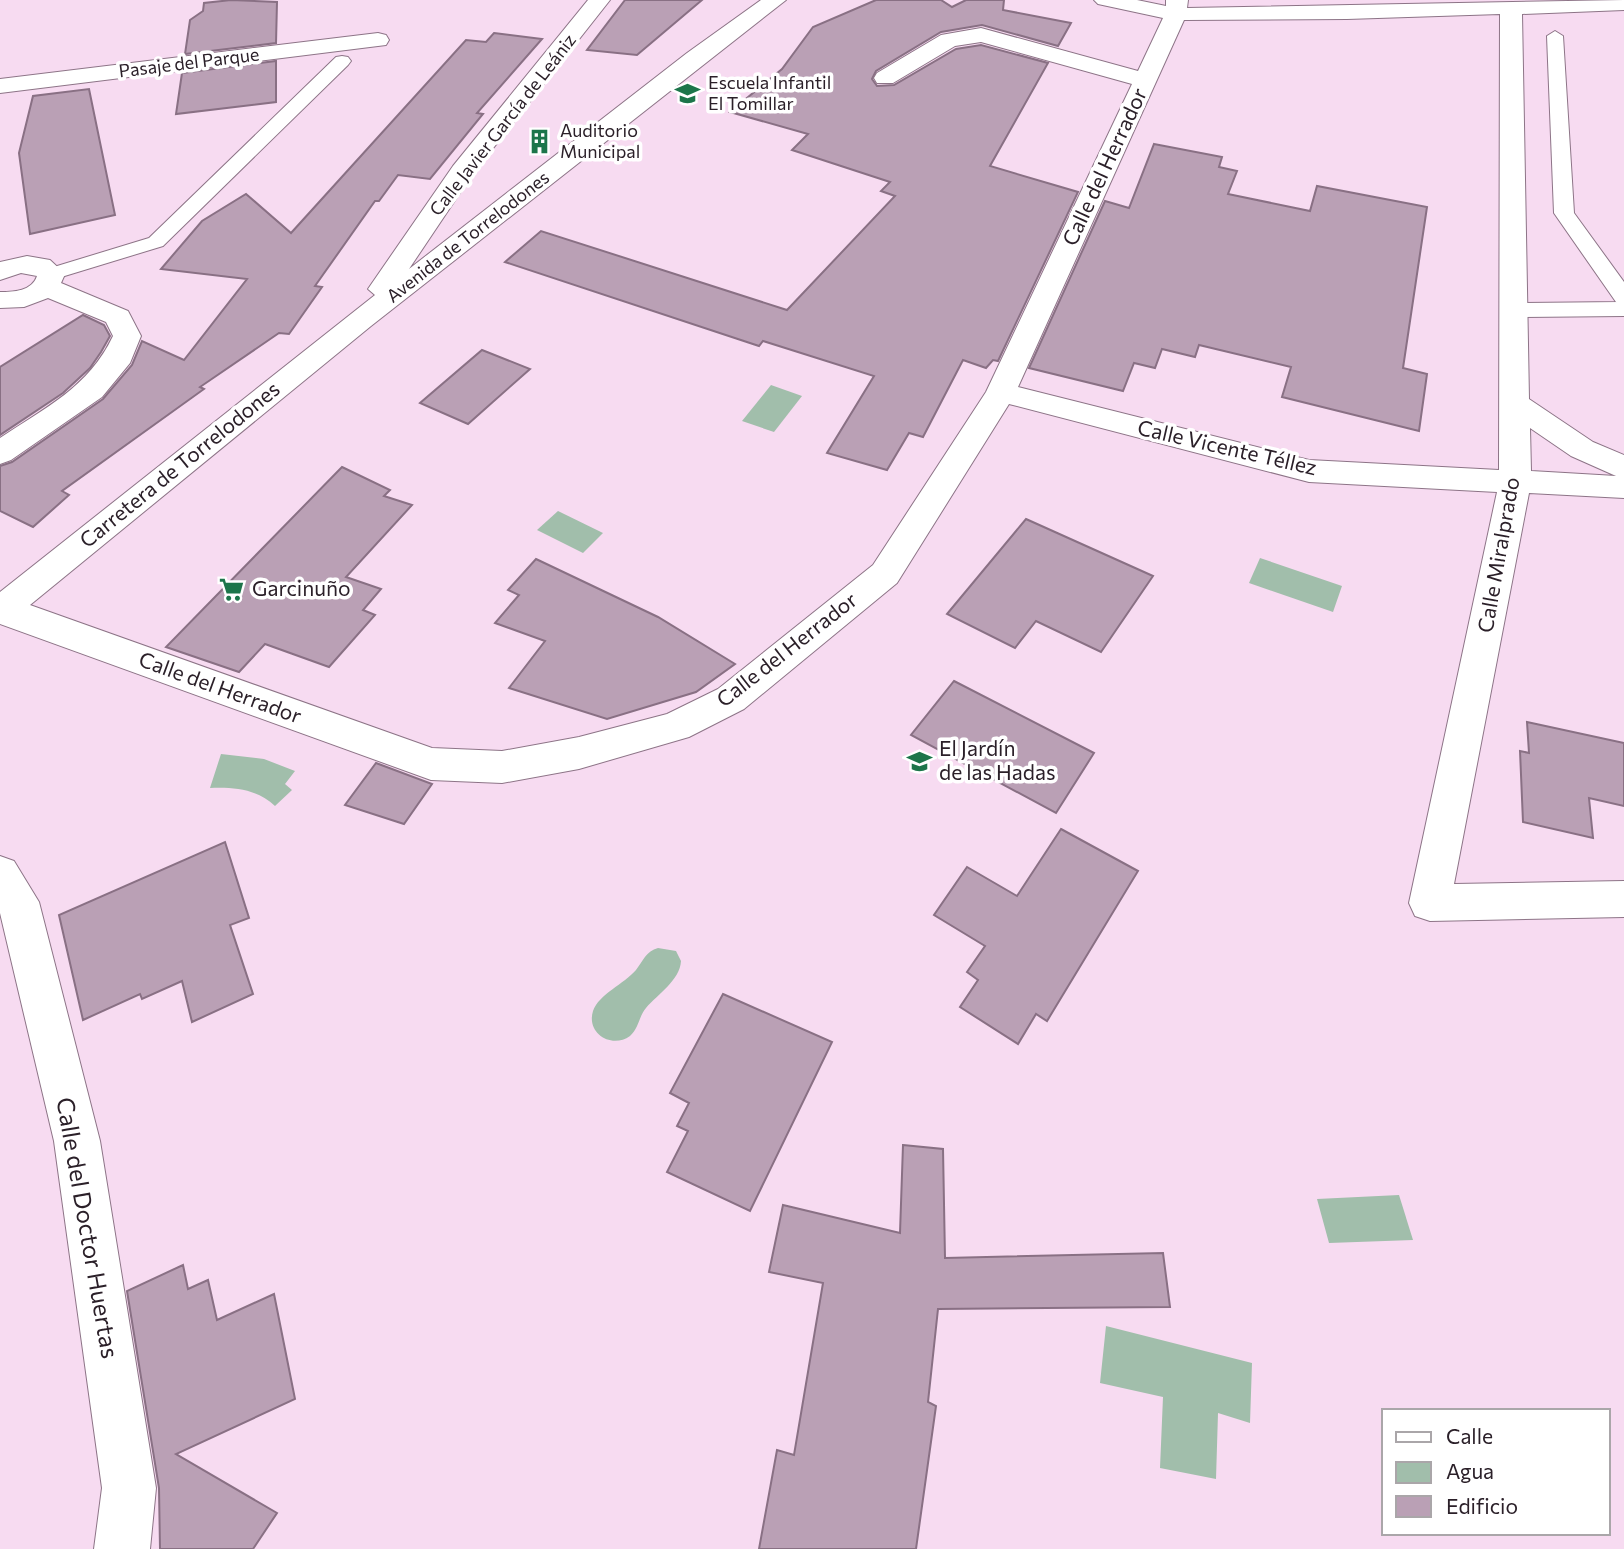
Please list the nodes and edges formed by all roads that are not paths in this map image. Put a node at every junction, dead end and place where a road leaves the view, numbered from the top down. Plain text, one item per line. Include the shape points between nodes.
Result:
1 (599, 0) edge
2 (747, 0) edge
3 (775, 0) edge
4 (1105, 0) edge
5 (1624, 4) edge
6 (1176, 7) edge
7 (1511, 8) junction
8 (1555, 36) dead end
9 (378, 40) dead end
10 (695, 58) junction
11 (342, 61) dead end
12 (885, 78) dead end
13 (1145, 80) junction
14 (0, 86) edge
15 (462, 171) junction
16 (521, 195) junction
17 (1, 268) edge
18 (49, 280) junction
19 (1624, 298) edge
20 (0, 300) edge
21 (1624, 309) edge
22 (1514, 310) junction
23 (361, 320) junction
24 (1001, 392) junction
25 (1515, 403) junction
26 (0, 453) edge
27 (1624, 467) edge
28 (1515, 483) junction
29 (1624, 487) edge
30 (1, 610) edge
31 (0, 874) edge
32 (1624, 900) edge
33 (122, 1549) edge

1 - 15 street, Calle Javier García de Leániz
2 - 10 street
3 - 10 street, Avenida de Torrelodones
4 - 6 street
5 - 7 street
6 - 7 street via 1347,13
6 - 13 street, Calle del Herrador
7 - 22 street, Calle Miralprado
8 - 19 lane via 1564,213
9 - 14 street, Pasaje del Parque
10 - 16 street, Avenida de Torrelodones
11 - 18 lane via 156,242
12 - 13 street via 949,40 981,35
13 - 24 street, Calle del Herrador
15 - 16 street via 470,188
15 - 23 street, Calle Javier García de Leániz
16 - 23 street, Avenida de Torrelodones
17 - 18 street via 34,264 46,268
18 - 20 street via 20,299
18 - 26 street via 118,317 127,336 115,363 91,390
21 - 22 lane
22 - 25 street, Calle Miralprado
23 - 30 street, Carretera de Torrelodones
24 - 28 street, Calle Vicente Téllez via 1309,471
24 - 30 street, Calle del Herrador via 885,574 731,699 676,726 579,753 502,767 431,764
25 - 27 street via 1582,449
25 - 28 street, Calle Miralprado
28 - 29 street, Calle Vicente Téllez
28 - 32 street, Calle Miralprado via 1430,903
31 - 33 street, Calle del Doctor Huertas via 18,902 77,1141 129,1488

